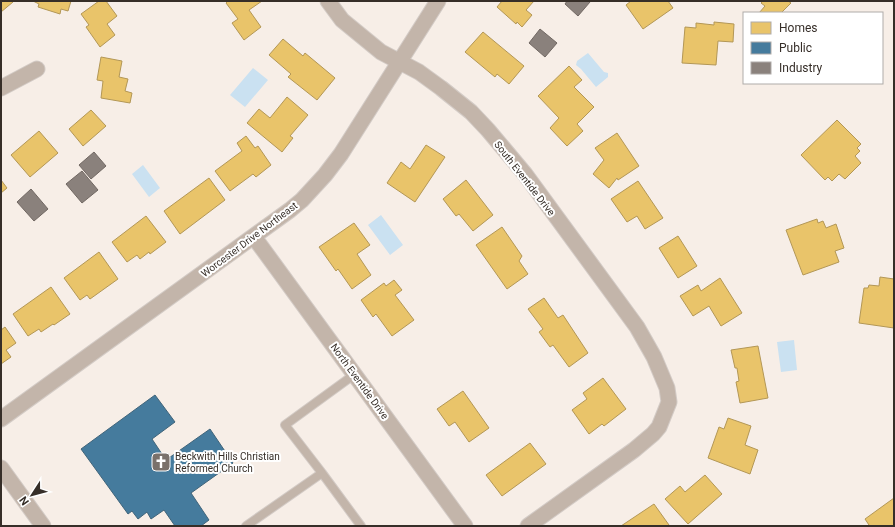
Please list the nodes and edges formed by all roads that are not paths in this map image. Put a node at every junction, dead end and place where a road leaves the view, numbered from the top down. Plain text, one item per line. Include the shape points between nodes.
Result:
1 (328, 1) edge
2 (438, 1) edge
3 (399, 61) junction
4 (36, 69) dead end
5 (1, 88) edge
6 (254, 237) junction
7 (355, 374) junction
8 (1, 419) edge
9 (1, 468) edge
10 (322, 473) junction
11 (43, 526) edge
12 (246, 526) edge
13 (361, 526) edge
14 (465, 526) edge
15 (528, 526) edge

1 - 3 street, South Eventide Drive via 342,20 381,52
2 - 3 street, Worcester Drive Northeast
3 - 6 street, Worcester Drive Northeast via 325,175 302,200
3 - 15 street, South Eventide Drive via 442,88 488,130 524,174 637,327 654,357 667,388 669,402 659,427 653,434
4 - 5 street
6 - 7 street, North Eventide Drive
6 - 8 street, Worcester Drive Northeast
7 - 10 lane via 285,425
7 - 14 street, North Eventide Drive
9 - 11 street
10 - 12 lane
10 - 13 lane

